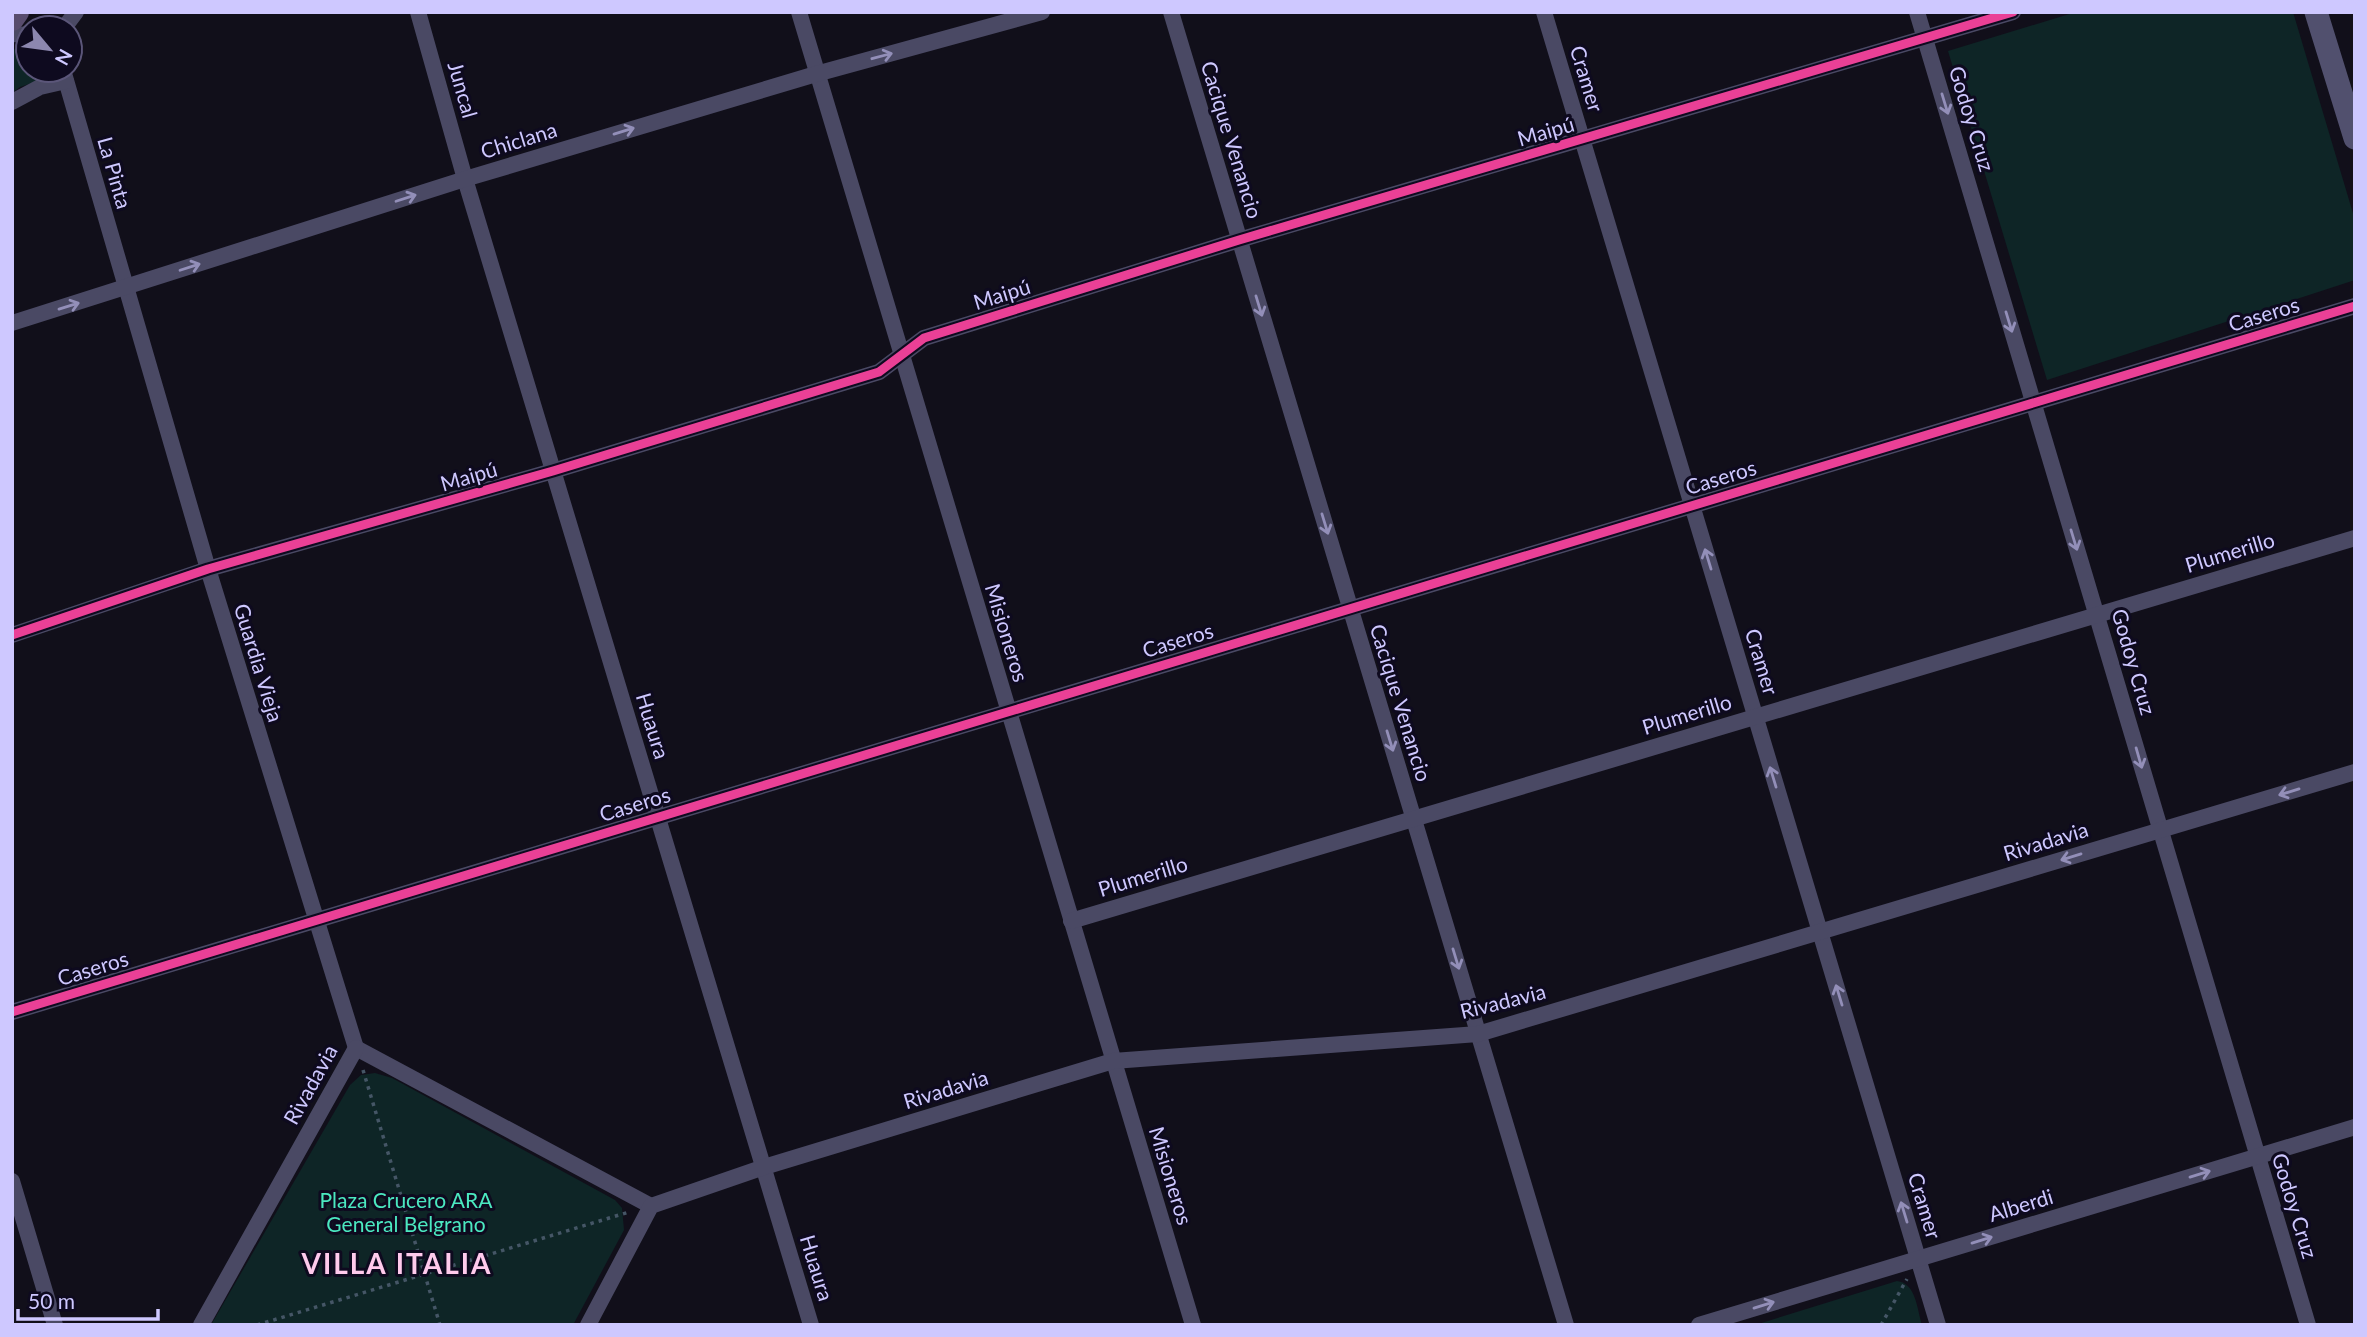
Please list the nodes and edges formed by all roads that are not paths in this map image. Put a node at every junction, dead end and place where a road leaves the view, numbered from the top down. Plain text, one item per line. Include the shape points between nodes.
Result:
1 (17, 12) edge
2 (418, 12) edge
3 (799, 12) edge
4 (1042, 12) edge
5 (1171, 12) edge
6 (1544, 12) edge
7 (1917, 12) edge
8 (2013, 12) edge
9 (2316, 12) edge
10 (12, 19) edge
11 (1925, 38) junction
12 (816, 74) junction
13 (47, 84) edge
14 (66, 84) edge
15 (12, 102) edge
16 (2354, 131) edge
17 (1582, 139) junction
18 (465, 179) junction
19 (1239, 240) junction
20 (125, 288) junction
21 (2355, 306) edge
22 (12, 323) edge
23 (901, 355) junction
24 (2033, 402) junction
25 (553, 471) junction
26 (1692, 505) junction
27 (2355, 538) edge
28 (208, 569) junction
29 (1350, 607) junction
30 (2097, 615) junction
31 (12, 635) edge
32 (1007, 710) junction
33 (1755, 717) junction
34 (2355, 772) edge
35 (657, 816) junction
36 (1413, 819) junction
37 (2161, 830) junction
38 (314, 920) junction
39 (1071, 921) junction
40 (1820, 932) junction
41 (12, 1012) edge
42 (1478, 1034) junction
43 (356, 1048) junction
44 (1113, 1061) junction
45 (2355, 1127) edge
46 (2258, 1157) junction
47 (764, 1167) junction
48 (12, 1181) edge
49 (651, 1206) junction
50 (1918, 1259) junction
51 (55, 1325) edge
52 (201, 1325) edge
53 (588, 1325) edge
54 (811, 1325) edge
55 (1193, 1325) edge
56 (1566, 1325) edge
57 (1699, 1325) edge
58 (1938, 1325) edge
59 (2308, 1325) edge

1 - 10 main road
2 - 18 street, Juncal
3 - 12 street, Misioneros
12 -> 4 street, Chiclana
5 - 19 street, Cacique Venancio
6 - 17 street, Cramer
7 - 11 street, Godoy Cruz
8 - 11 street, Maipú
9 - 16 main road
11 - 17 street, Maipú
11 -> 24 street, Godoy Cruz
18 -> 12 street, Chiclana
12 - 23 street, Misioneros
13 - 15 street
14 - 20 street, La Pinta
17 - 19 street, Maipú
17 - 26 street, Cramer
20 -> 18 street, Chiclana
18 - 25 street, Huaura
19 - 23 street, Maipú via 924,338
19 -> 29 street, Cacique Venancio
22 -> 20 street, Chiclana
20 - 28 street, Guardia Vieja
21 - 24 street, Caseros
23 - 25 street, Maipú via 878,372
23 - 32 street, Misioneros
24 - 26 street, Caseros
24 -> 30 street, Godoy Cruz
25 - 28 street, Maipú
25 - 35 street, Huaura
26 - 29 street, Caseros
33 -> 26 street, Cramer
27 - 30 street, Plumerillo
28 - 31 street, Maipú
28 - 38 street, Guardia Vieja
29 - 32 street, Caseros
29 -> 36 street, Cacique Venancio
30 - 33 street, Plumerillo
30 -> 37 street, Godoy Cruz
32 - 35 street, Caseros
32 - 39 street, Misioneros
33 - 36 street, Plumerillo
40 -> 33 street, Cramer
34 -> 37 street, Rivadavia
35 - 38 street, Caseros
35 - 47 street, Huaura
36 - 39 street, Plumerillo
36 -> 42 street, Cacique Venancio
37 -> 40 street, Rivadavia
37 - 46 street, Godoy Cruz
38 - 41 street, Caseros
38 - 43 street, Guardia Vieja
39 - 44 street, Misioneros
40 - 42 street, Rivadavia
50 -> 40 street, Cramer
42 - 44 street, Rivadavia
42 - 56 street, Cacique Venancio
43 - 49 street, Rivadavia
43 - 52 street, Rivadavia
44 - 47 street, Rivadavia
44 - 55 street, Misioneros
45 - 46 street, Alberdi
50 -> 46 street, Alberdi
46 - 59 street, Godoy Cruz
47 - 49 street, Rivadavia
47 - 54 street, Huaura
48 - 51 street
49 - 53 street
57 -> 50 street, Alberdi
50 - 58 street, Cramer

